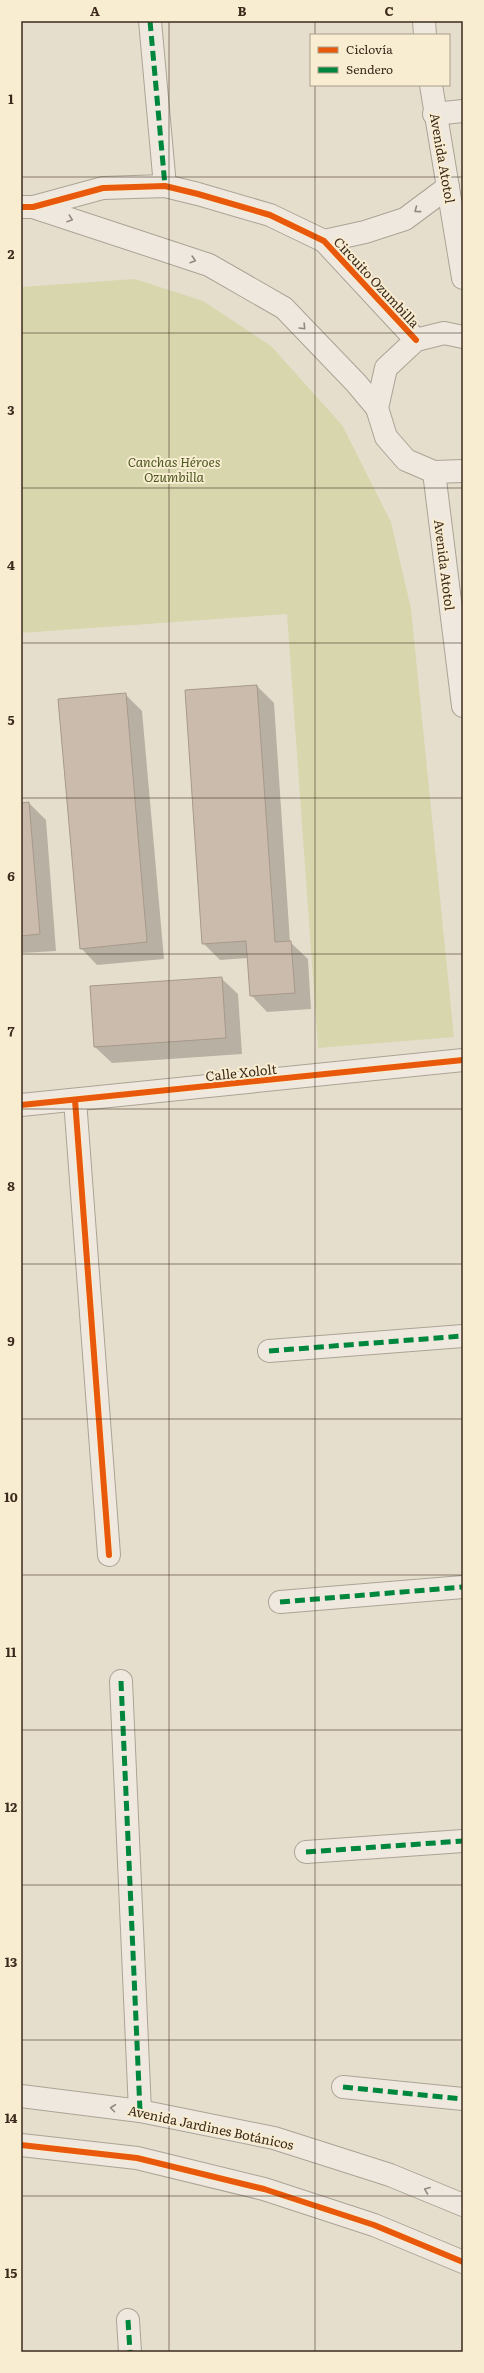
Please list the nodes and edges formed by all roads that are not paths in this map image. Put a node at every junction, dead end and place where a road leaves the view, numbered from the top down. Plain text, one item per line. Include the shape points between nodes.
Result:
1 (150, 21) edge
2 (424, 21) edge
3 (425, 34) edge
4 (431, 86) edge
5 (463, 111) edge
6 (434, 114) junction
7 (165, 186) junction
8 (448, 187) junction
9 (27, 207) edge
10 (324, 241) junction
11 (463, 278) edge
12 (463, 336) edge
13 (416, 340) junction
14 (377, 408) junction
15 (463, 471) edge
16 (434, 472) junction
17 (462, 681) edge
18 (463, 706) edge
19 (463, 1060) edge
20 (75, 1100) junction
21 (21, 1105) edge
22 (463, 1336) edge
23 (269, 1351) dead end
24 (110, 1555) dead end
25 (463, 1587) edge
26 (280, 1602) dead end
27 (121, 1681) dead end
28 (463, 1842) edge
29 (306, 1852) dead end
30 (343, 2087) dead end
31 (21, 2096) edge
32 (463, 2099) edge
33 (140, 2111) junction
34 (21, 2145) edge
35 (463, 2205) edge
36 (463, 2262) edge
37 (128, 2320) dead end
38 (130, 2352) edge

1 - 7 street
2 - 3 street
4 - 6 street, Avenida Atotol
5 - 6 street
6 - 8 street, Avenida Atotol
7 - 9 street, Circuito Ozumbilla via 103,188
7 - 10 street, Circuito Ozumbilla via 270,215
8 -> 10 street via 406,219
8 - 11 street, Avenida Atotol
9 -> 14 street, Circuito Ozumbilla via 209,265 284,308 351,377
10 - 13 street, Circuito Ozumbilla
12 - 13 street via 444,333
13 - 14 street via 386,368
14 - 16 street via 386,437 406,460
15 - 16 street
16 - 17 street, Avenida Atotol
17 - 18 street, Avenida Atotol
19 - 20 street, Calle Xololt
20 - 21 street, Calle Xololt
20 - 24 street
22 - 23 street
25 - 26 street
27 - 33 street
28 - 29 street
30 - 32 street
33 -> 31 street, Avenida Jardines Botánicos
35 -> 33 street, Avenida Jardines Botánicos via 390,2175 274,2138
34 - 36 street via 137,2158 264,2189 374,2225
37 - 38 street

